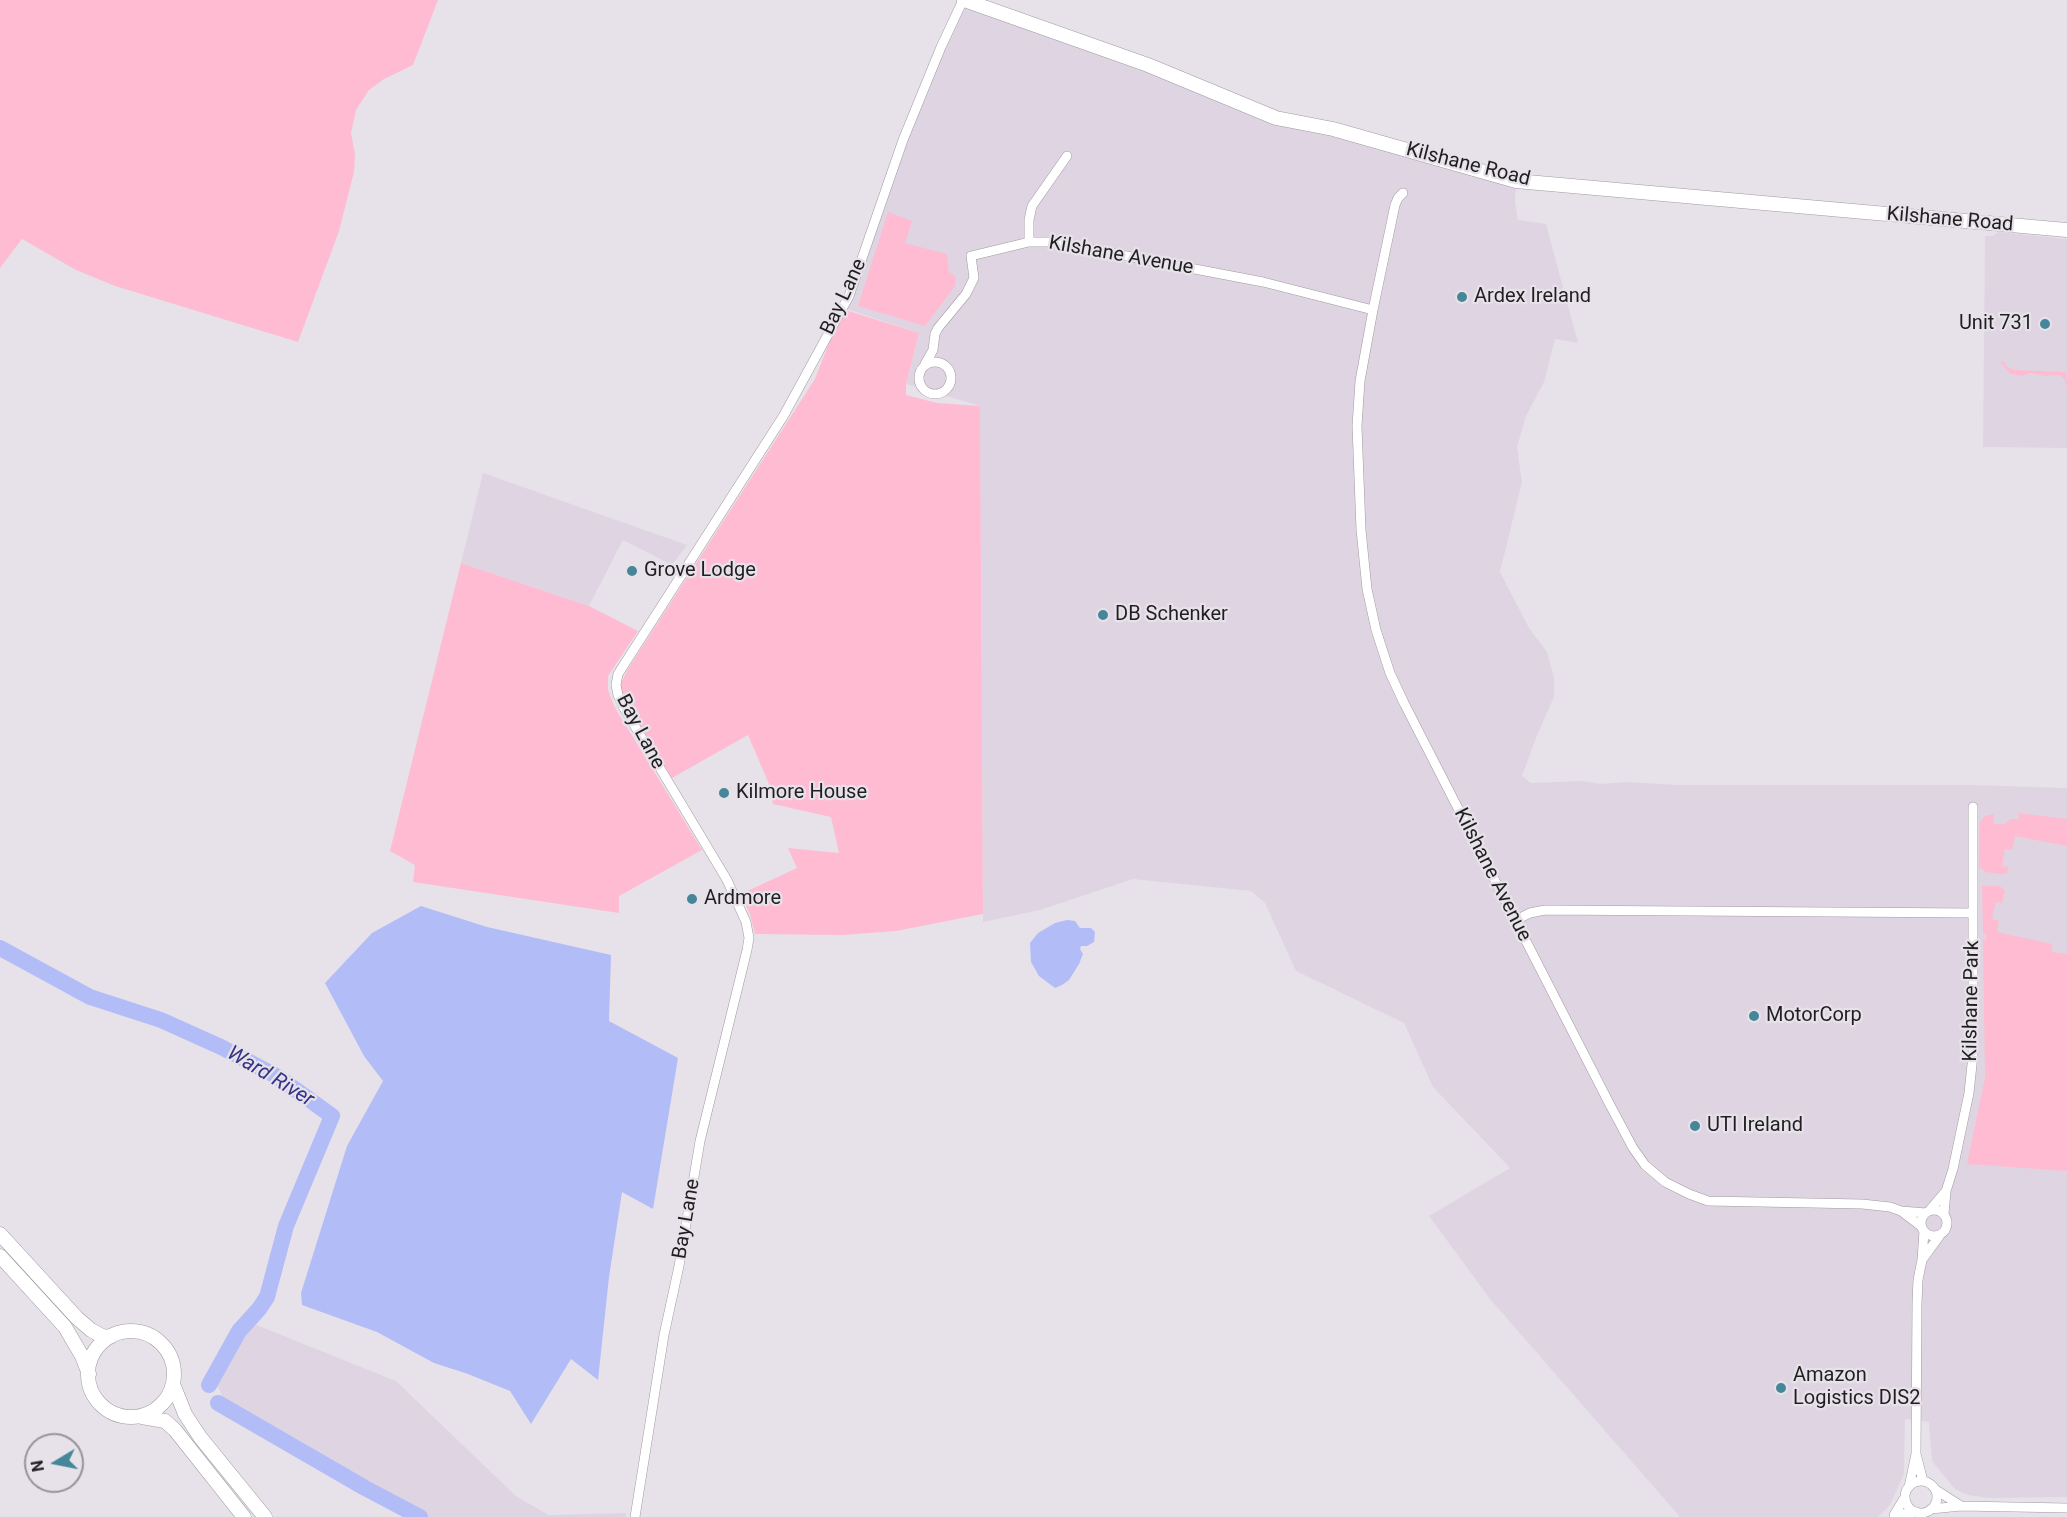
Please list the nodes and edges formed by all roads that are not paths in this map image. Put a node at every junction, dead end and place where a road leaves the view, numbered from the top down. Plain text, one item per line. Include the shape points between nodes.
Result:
1 (964, 0) edge
2 (1067, 156) dead end
3 (1403, 193) dead end
4 (2067, 230) edge
5 (1029, 242) junction
6 (1373, 310) junction
7 (933, 350) junction
8 (941, 363) junction
9 (926, 364) junction
10 (1973, 807) dead end
11 (1973, 913) junction
12 (1516, 920) junction
13 (1946, 1191) junction
14 (1900, 1211) junction
15 (1928, 1212) junction
16 (1944, 1214) junction
17 (1923, 1229) junction
18 (0, 1234) edge
19 (1940, 1235) junction
20 (0, 1256) edge
21 (1922, 1260) junction
22 (110, 1337) junction
23 (88, 1374) junction
24 (173, 1384) junction
25 (138, 1417) junction
26 (1916, 1454) junction
27 (1923, 1481) junction
28 (1909, 1487) junction
29 (1936, 1490) junction
30 (1905, 1497) junction
31 (1961, 1506) junction
32 (2067, 1508) edge
33 (1931, 1509) junction
34 (1917, 1512) junction
35 (1892, 1516) edge
36 (244, 1517) edge
37 (266, 1517) edge
38 (635, 1517) edge

1 - 4 street, Kilshane Road via 1148,65 1276,118 1333,129 1516,181
1 - 38 street, Bay Lane via 903,140 849,296 784,415 618,674 616,685 624,708 727,880 749,938 700,1141
2 - 5 street via 1032,206
3 - 6 street, Kilshane Avenue via 1395,205
5 - 6 street, Kilshane Avenue via 1053,242 1263,282
5 - 7 street, Kilshane Avenue via 971,256 974,278 938,328
6 - 12 street, Kilshane Avenue via 1360,381 1357,426 1361,530 1376,630 1404,703
7 - 8 street
7 - 9 street, Kilshane Avenue
8 - 9 street
8 - 9 street via 949,370 951,381 936,394 919,383 919,372
10 - 11 street, Kilshane Park
11 - 12 street via 1545,910
11 - 13 street, Kilshane Park via 1973,1055
12 - 14 street, Kilshane Avenue via 1633,1148 1665,1182 1708,1201 1862,1204
13 - 15 street, Kilshane Park
13 - 16 street, Kilshane Park
14 - 15 street, Kilshane Avenue
14 - 17 street, Kilshane Avenue
15 - 16 street
15 - 17 street via 1922,1219
16 - 19 street via 1947,1225
17 - 19 street
17 - 21 street
18 - 22 street via 77,1318 96,1333
19 - 21 street
20 - 23 street via 65,1327
21 - 26 street via 1917,1303
22 - 23 street via 95,1352
22 - 24 street via 134,1332 157,1340 172,1360
23 - 25 street via 92,1391 105,1408 125,1417
24 - 25 street via 161,1406
24 - 37 street via 200,1437
25 - 36 street via 165,1421 175,1430
26 - 27 street
26 - 28 street
27 - 28 street
27 - 29 street
28 - 30 street
29 - 31 street
29 - 33 street
30 - 34 street via 1908,1506
30 - 35 street
31 - 32 street
31 - 33 street
33 - 34 street
34 - 35 street

